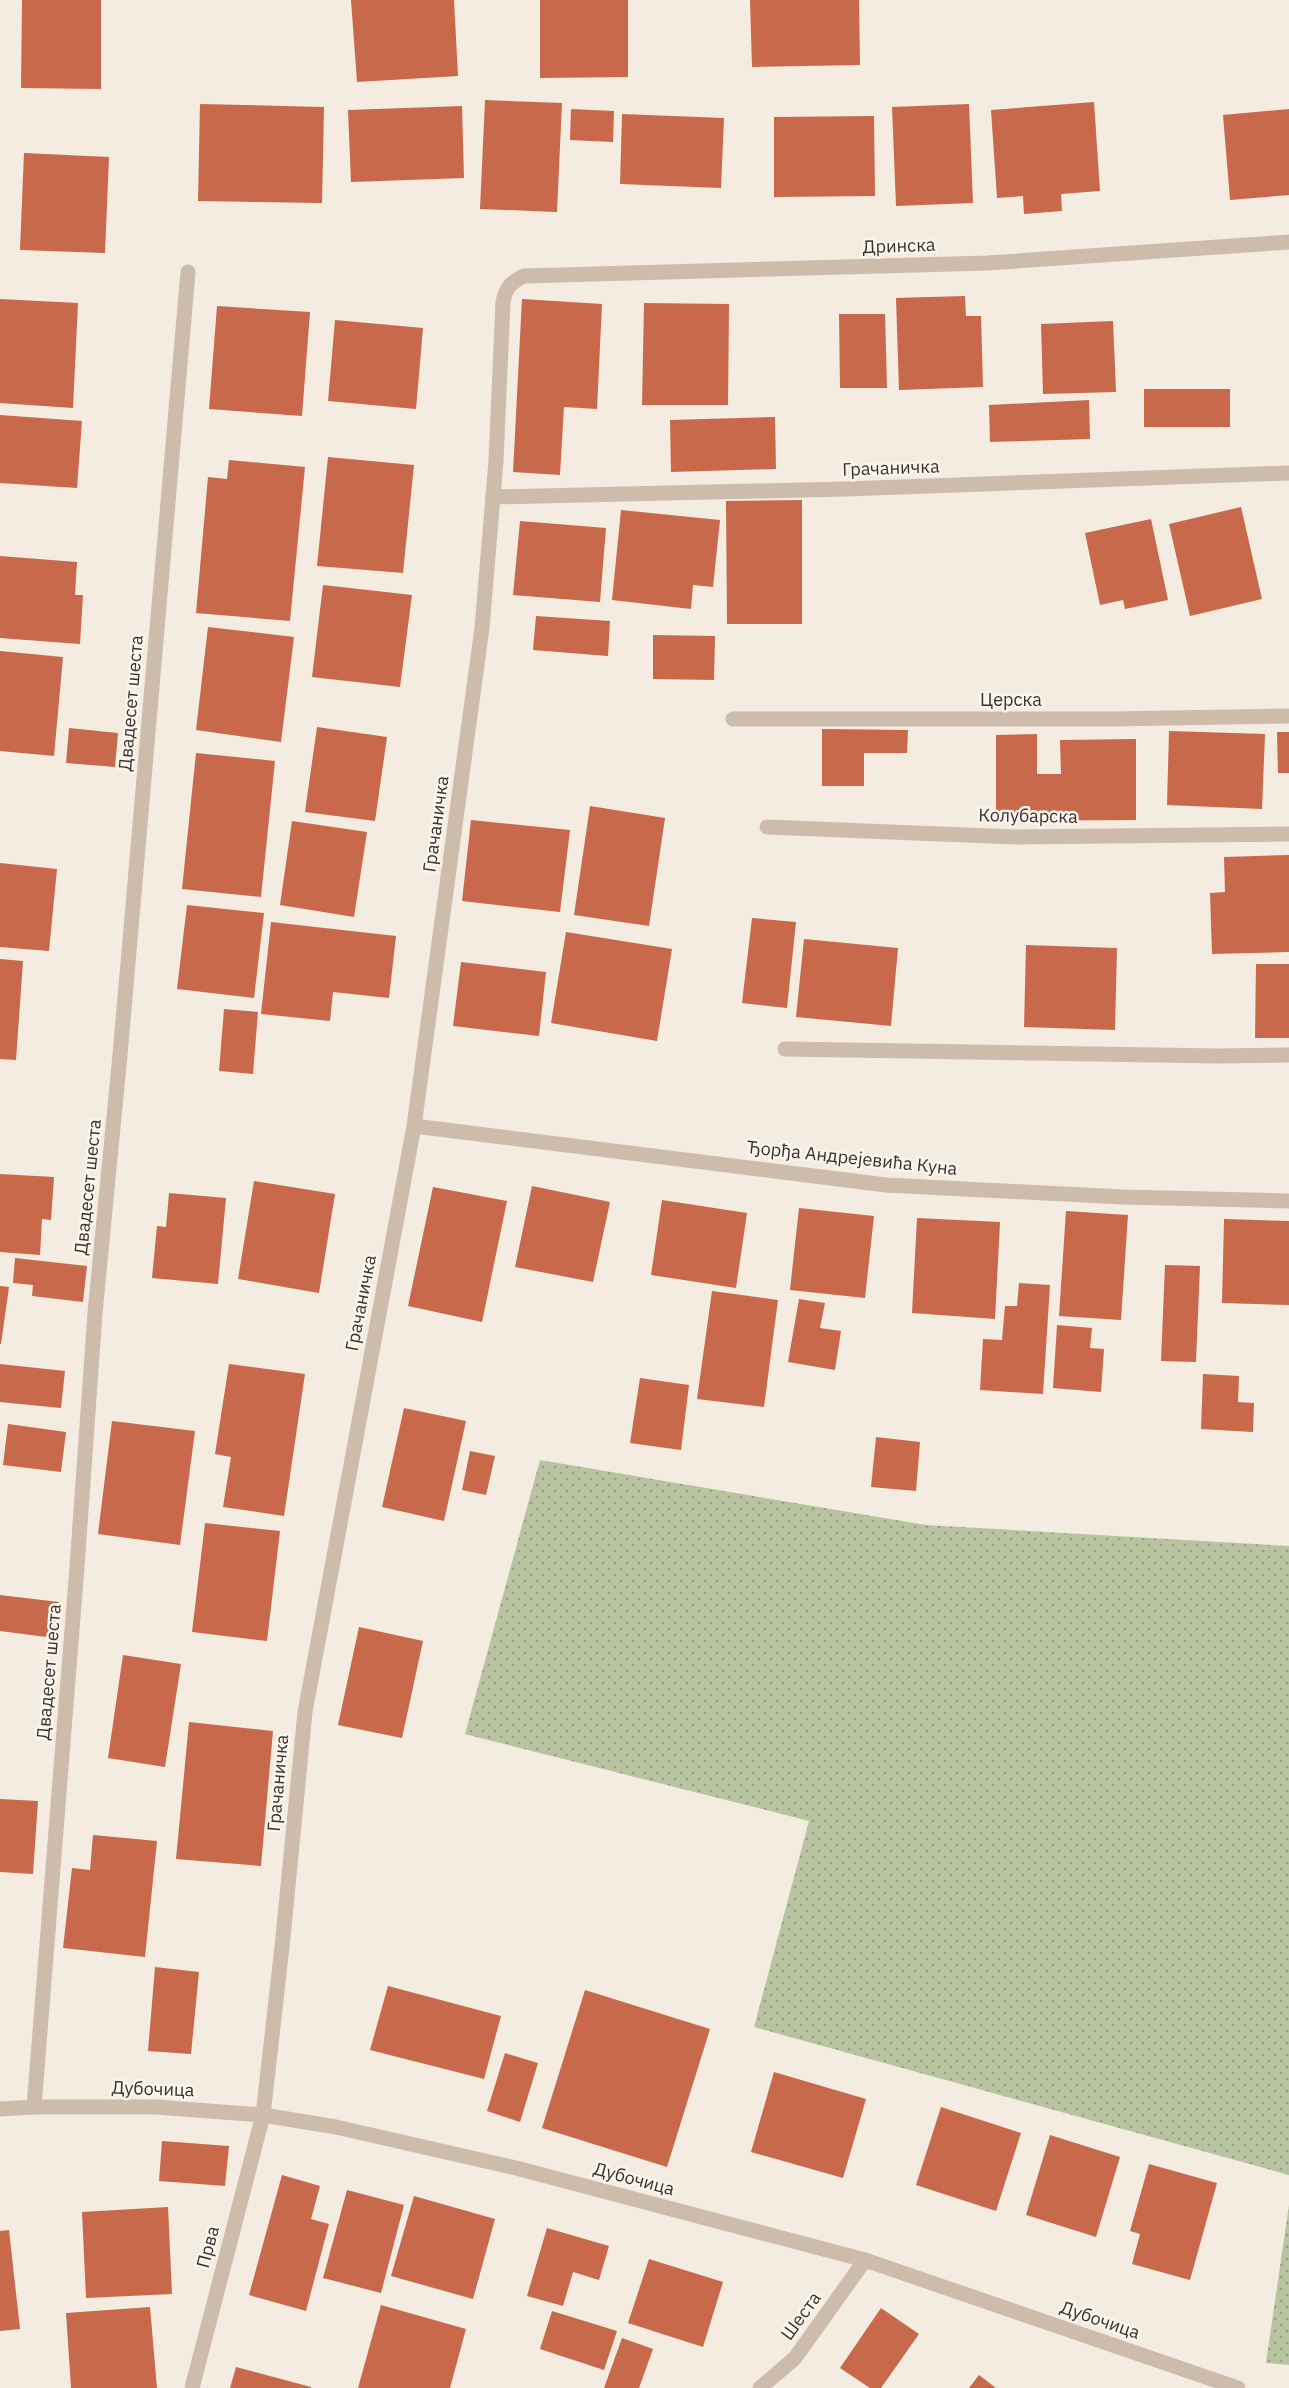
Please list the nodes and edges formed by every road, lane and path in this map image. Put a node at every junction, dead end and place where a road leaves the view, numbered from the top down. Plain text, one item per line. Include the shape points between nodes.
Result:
1 (1289, 242) edge
2 (188, 272) dead end
3 (511, 282) joint
4 (1289, 473) edge
5 (493, 497) junction
6 (1289, 716) edge
7 (733, 719) dead end
8 (767, 828) dead end
9 (1289, 834) edge
10 (785, 1049) dead end
11 (1289, 1055) edge
12 (414, 1126) junction
13 (1289, 1201) edge
14 (34, 2107) junction
15 (0, 2109) edge
16 (263, 2115) junction
17 (865, 2260) junction
18 (192, 2388) edge
19 (760, 2388) edge
20 (1238, 2388) edge

1 - 3 street, Дринска via 987,263 524,276
2 - 14 street, Двадесет шеста via 95,1313
3 - 5 street, Грачаничка via 503,302
4 - 5 street, Грачаничка
5 - 12 street, Грачаничка via 482,628
6 - 7 street, Церска
8 - 9 street, Колубарска via 1015,837
10 - 11 street
12 - 13 street, Ђорђа Андрејевића Куна via 886,1185
12 - 16 street, Грачаничка via 305,1712
14 - 15 street, Дубочица
14 - 16 street, Дубочица via 156,2107
16 - 17 street, Дубочица via 336,2127 516,2168
16 - 18 street, Прва
17 - 19 street, Шеста via 795,2358
17 - 20 street, Дубочица

